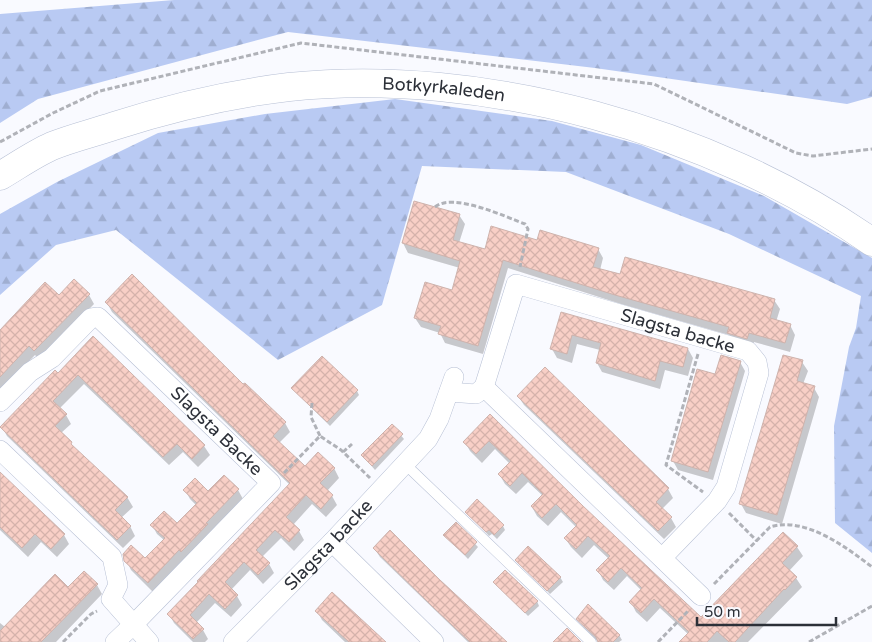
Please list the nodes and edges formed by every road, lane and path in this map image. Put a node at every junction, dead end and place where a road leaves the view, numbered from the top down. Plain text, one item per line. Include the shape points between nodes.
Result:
1 (0, 176) edge
2 (435, 207) dead end
3 (872, 242) edge
4 (516, 284) junction
5 (703, 338) junction
6 (484, 387) junction
7 (0, 402) edge
8 (312, 403) dead end
9 (320, 436) junction
10 (352, 444) dead end
11 (0, 450) edge
12 (343, 452) junction
13 (405, 464) junction
14 (270, 483) junction
15 (381, 488) junction
16 (717, 501) junction
17 (757, 540) junction
18 (332, 542) junction
19 (662, 558) junction
20 (872, 567) edge
21 (701, 596) junction
22 (111, 599) junction
23 (872, 606) edge
24 (133, 625) junction
25 (62, 642) edge
26 (115, 642) edge
27 (149, 642) edge
28 (233, 642) edge
29 (434, 642) edge
30 (591, 642) edge
31 (658, 642) edge
32 (809, 642) edge

1 - 3 main road, Botkyrkaleden via 51,146 156,112 202,102 289,88 422,85 553,105 646,131 768,181 850,226
2 - 4 path via 444,202 461,203 525,224 528,229
4 - 5 street, Slagsta backe
4 - 6 street
5 - 16 path via 666,465
5 - 16 street, Slagsta backe via 748,352 759,368 726,486
6 - 13 street, Slagsta backe via 476,394 452,385 428,439
6 - 19 street
7 - 14 street, Slagsta Backe via 30,372 52,358 91,318 98,317
8 - 9 path via 311,416
9 - 12 path
9 - 14 path via 284,474
10 - 12 path
11 - 22 street via 112,557 118,585
12 - 15 path
13 - 15 street, Slagsta backe
13 - 30 lane
14 - 24 street, Slagsta Backe
15 - 18 street, Slagsta backe
16 - 17 path
16 - 19 street, Slagsta backe
17 - 20 path via 770,527 794,524 842,545
17 - 21 path
18 - 28 street, Slagsta backe
18 - 29 street
19 - 21 street
21 - 31 path
22 - 24 street
22 - 25 path
23 - 32 path
24 - 26 street, Slagsta Backe
24 - 27 street

